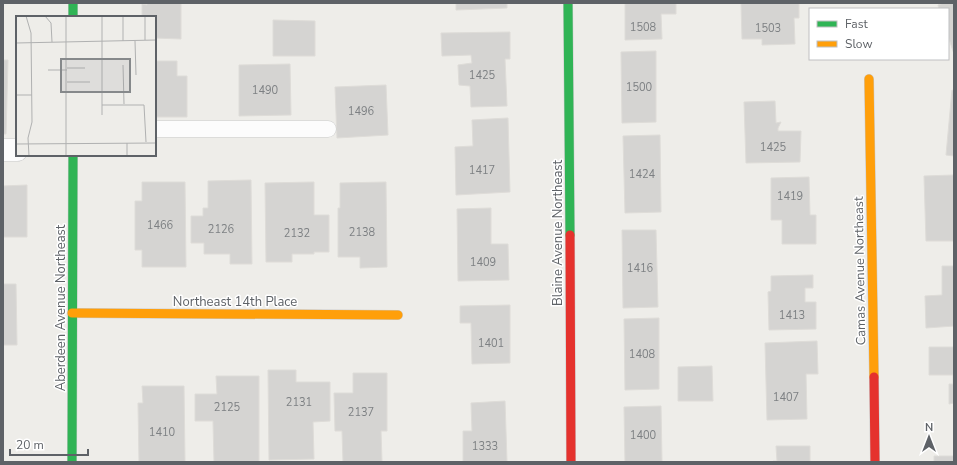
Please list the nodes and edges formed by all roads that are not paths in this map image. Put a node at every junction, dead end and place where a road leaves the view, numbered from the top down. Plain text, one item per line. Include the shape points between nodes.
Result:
1 (73, 3) edge
2 (568, 3) edge
3 (73, 16) edge
4 (870, 79) dead end
5 (156, 129) edge
6 (328, 129) dead end
7 (3, 150) edge
8 (16, 150) edge
9 (73, 156) edge
10 (72, 313) junction
11 (398, 315) dead end
12 (72, 462) edge
13 (571, 462) edge
14 (875, 462) edge

1 - 3 street
2 - 13 street, Blaine Avenue Northeast
4 - 14 street, Camas Avenue Northeast
5 - 6 lane
7 - 8 street
9 - 10 street, Aberdeen Avenue Northeast
10 - 11 street, Northeast 14th Place
10 - 12 street, Aberdeen Avenue Northeast

